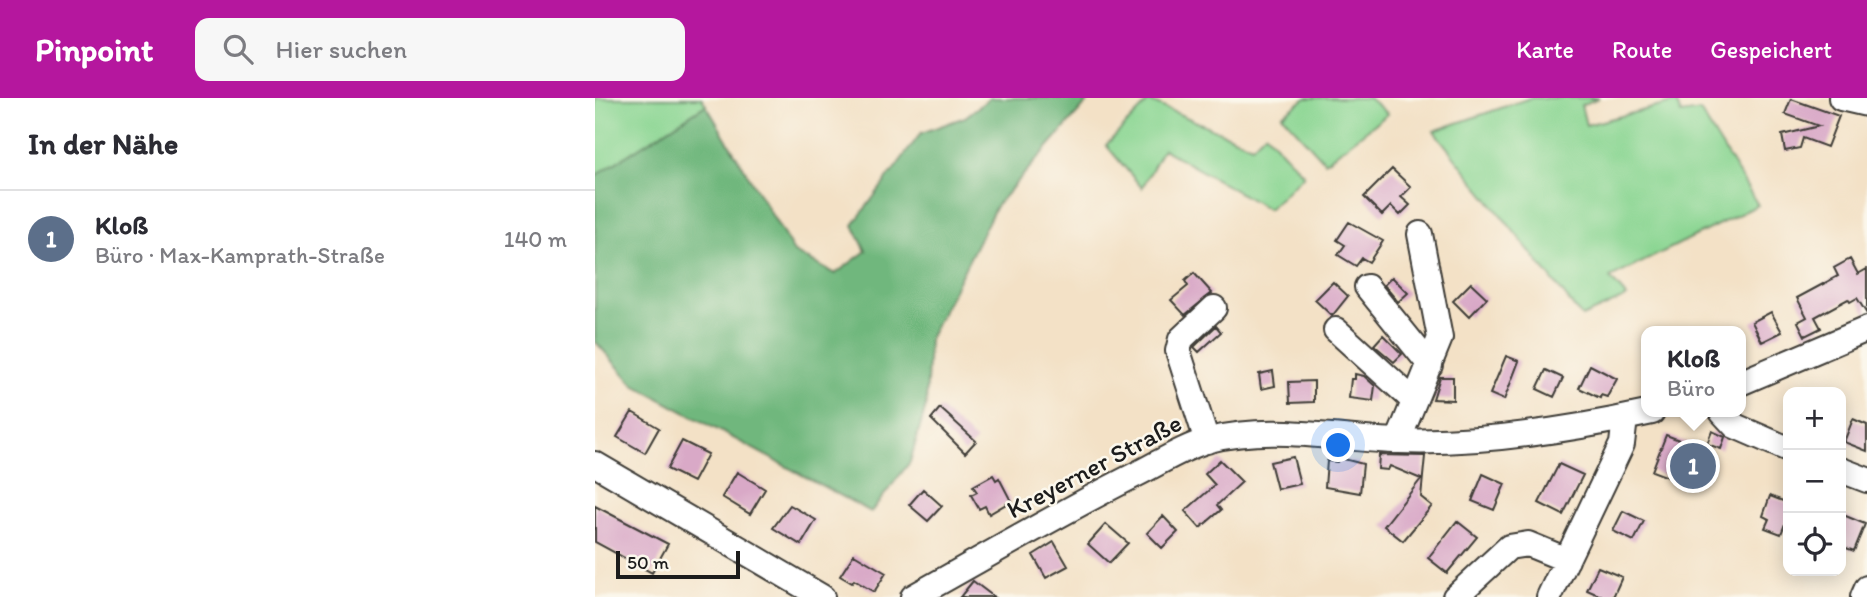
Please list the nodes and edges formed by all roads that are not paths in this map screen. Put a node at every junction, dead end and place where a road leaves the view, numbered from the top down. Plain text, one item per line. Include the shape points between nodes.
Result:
1 (1841, 98) edge
2 (1867, 104) edge
3 (1420, 234) dead end
4 (1367, 287) dead end
5 (1214, 307) dead end
6 (1867, 329) edge
7 (1336, 330) dead end
8 (1430, 365) junction
9 (1746, 380) edge
10 (1414, 401) junction
11 (1641, 414) edge
12 (1727, 417) edge
13 (1625, 418) junction
14 (1207, 441) junction
15 (1398, 441) junction
16 (1783, 447) edge
17 (595, 464) edge
18 (1846, 472) edge
19 (1867, 480) edge
20 (1567, 560) junction
21 (1867, 588) edge
22 (822, 597) edge
23 (913, 597) edge
24 (1455, 597) edge
25 (1549, 597) edge
26 (1863, 597) edge

1 - 2 street
3 - 8 street via 1440,338
4 - 8 street
5 - 14 street via 1181,339 1178,351
6 - 9 street
7 - 10 street
8 - 10 street
10 - 15 street
11 - 13 street, Kreyerner Straße
12 - 16 street via 1735,426
13 - 15 street, Kreyerner Straße via 1551,431
13 - 20 street via 1622,444
14 - 15 street, Kreyerner Straße via 1292,432
14 - 23 street, Kreyerner Straße via 1115,485
17 - 22 street
18 - 19 street
20 - 24 street via 1528,544 1509,547
20 - 25 street
21 - 26 street

